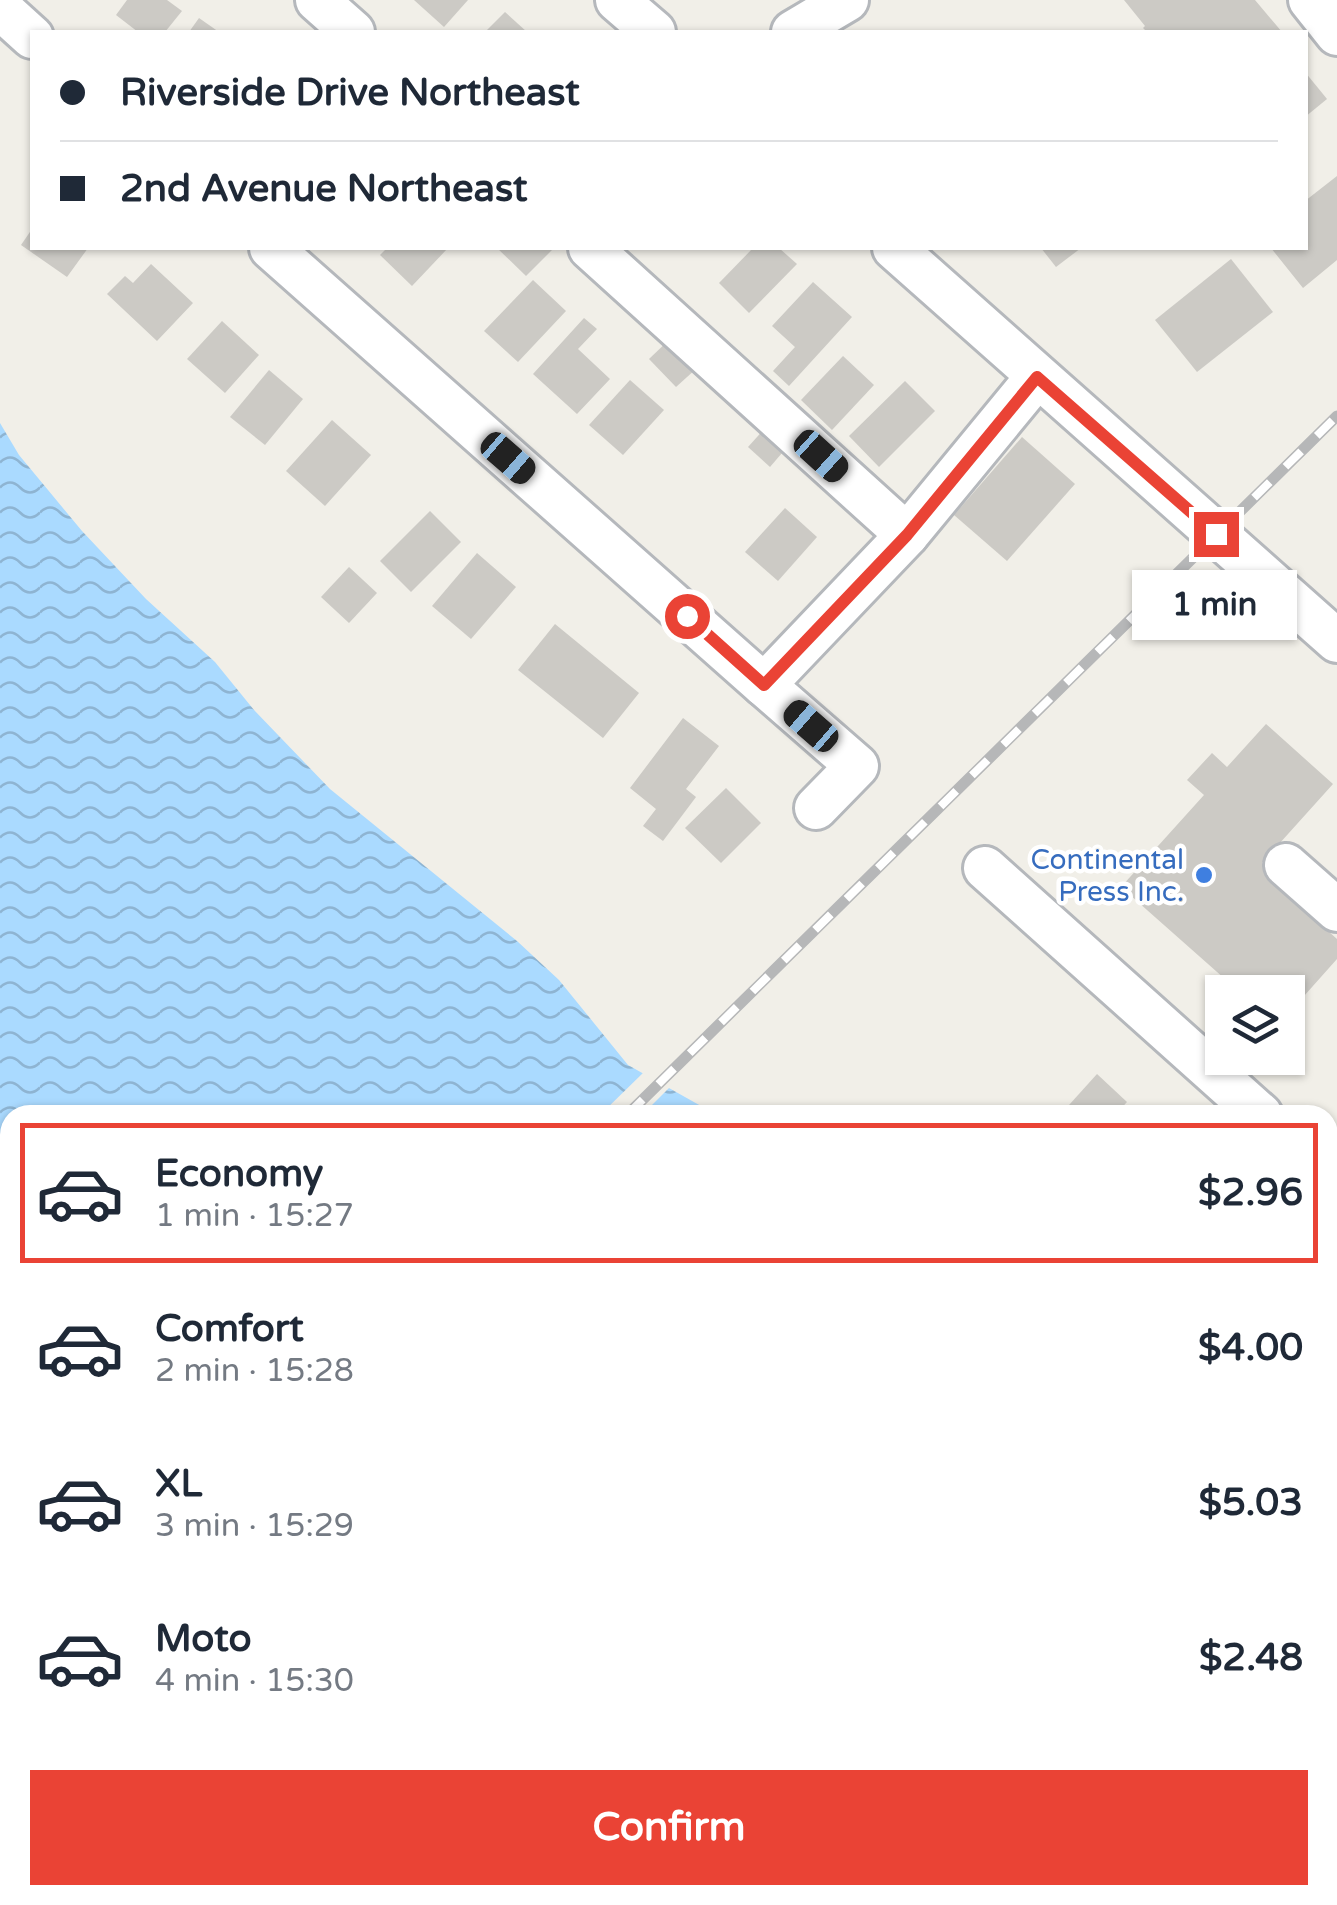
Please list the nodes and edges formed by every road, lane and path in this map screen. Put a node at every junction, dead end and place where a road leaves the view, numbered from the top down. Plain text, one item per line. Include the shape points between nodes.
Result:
1 (317, 0) edge
2 (616, 0) edge
3 (847, 0) edge
4 (1310, 0) edge
5 (0, 8) edge
6 (351, 30) edge
7 (652, 30) edge
8 (796, 30) edge
9 (1337, 34) edge
10 (30, 35) edge
11 (272, 250) edge
12 (592, 250) edge
13 (896, 250) edge
14 (1037, 377) junction
15 (907, 535) junction
16 (1337, 641) edge
17 (764, 685) junction
18 (816, 808) dead end
19 (1286, 865) dead end
20 (985, 868) dead end
21 (1337, 910) edge
22 (1250, 1105) edge

1 - 6 street
2 - 7 street
3 - 8 street
4 - 9 street
5 - 10 street
11 - 17 street
12 - 15 street
13 - 14 street
14 - 15 street
14 - 16 street
15 - 17 street
17 - 18 street via 858,766
19 - 21 street
20 - 22 street

